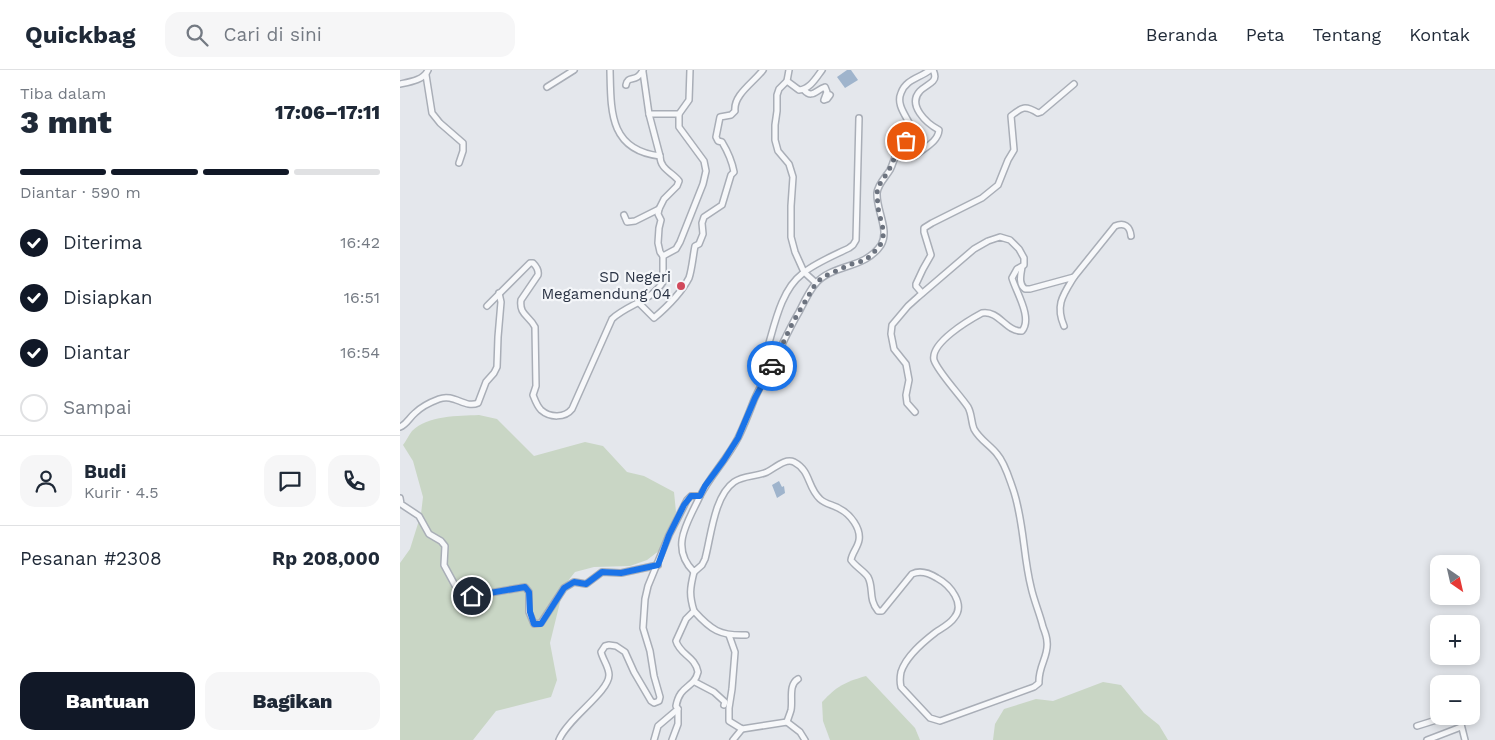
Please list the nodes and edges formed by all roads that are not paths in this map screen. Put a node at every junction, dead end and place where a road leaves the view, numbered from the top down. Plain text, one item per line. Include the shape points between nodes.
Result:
1 (574, 70) edge
2 (610, 70) edge
3 (690, 70) edge
4 (763, 70) edge
5 (789, 70) edge
6 (822, 70) edge
7 (932, 70) edge
8 (643, 71) edge
9 (427, 72) edge
10 (787, 81) junction
11 (400, 84) edge
12 (1074, 84) dead end
13 (626, 86) dead end
14 (547, 87) dead end
15 (804, 90) junction
16 (830, 95) dead end
17 (650, 114) junction
18 (679, 114) junction
19 (858, 118) dead end
20 (916, 155) dead end
21 (660, 156) junction
22 (459, 162) dead end
23 (659, 209) junction
24 (624, 215) dead end
25 (1131, 236) dead end
26 (663, 256) junction
27 (1022, 267) junction
28 (804, 272) junction
29 (1074, 278) junction
30 (816, 283) junction
31 (499, 292) junction
32 (922, 293) junction
33 (639, 303) junction
34 (487, 306) dead end
35 (1064, 326) dead end
36 (771, 366) junction
37 (915, 412) dead end
38 (400, 426) edge
39 (700, 496) junction
40 (400, 498) edge
41 (658, 565) junction
42 (694, 572) junction
43 (694, 610) junction
44 (729, 635) junction
45 (746, 635) dead end
46 (798, 678) dead end
47 (695, 682) junction
48 (724, 705) dead end
49 (678, 708) junction
50 (786, 722) junction
51 (1430, 722) edge
52 (1417, 726) dead end
53 (1462, 727) joint
54 (742, 729) junction
55 (559, 740) edge
56 (654, 740) edge
57 (672, 740) edge
58 (733, 740) edge
59 (805, 740) edge
60 (1427, 740) edge
61 (1465, 740) edge

1 - 14 street
2 - 21 street via 612,115 617,130 635,149
3 - 18 street via 689,100
4 - 33 street via 744,91 735,111 720,117 716,137 728,153 734,172 722,205 704,217 703,234 695,246 689,276 654,318
5 - 10 street
6 - 15 street
7 - 20 street via 935,74 933,81 919,92 915,102 925,121 939,133 936,140
7 - 30 street via 910,81 901,92 900,108 912,132 878,187 878,208 884,233 880,246 866,260 849,265
8 - 13 street via 636,79 629,79
8 - 17 street
9 - 11 street
9 - 22 street via 432,113 462,143
10 - 15 street
10 - 28 street via 777,95 775,140 793,176 791,237
12 - 32 street via 1041,112 1030,107 1022,108 1011,116 1014,150 996,188 924,228 931,255 916,284
15 - 16 street via 812,94 825,87 824,100
17 - 18 street
17 - 21 street
18 - 26 street via 679,127 704,161 706,171 680,242 676,249
19 - 28 street via 856,240 849,248
21 - 23 street via 662,166 679,181
23 - 24 street via 635,221 627,222
23 - 26 street via 659,248
25 - 29 street via 1128,226 1115,226
26 - 33 street via 662,282
27 - 29 street via 1021,282 1025,289
27 - 32 street via 1024,258 1010,240 1000,237 988,240
27 - 42 street via 1012,278 1024,308 1026,319 1022,331 1010,328 985,312 952,332 938,345 934,354 935,362 968,407 974,429 1002,461 1019,507 1030,585 1048,644 1038,673 1039,682 950,718 940,721 930,718 901,687 901,672 918,648 954,620 959,609 955,596 936,576 916,572 878,611 871,597 869,578 851,560 859,542 856,526 841,509 820,499 804,469 792,461 759,475 741,478 729,486 714,518 705,559
28 - 30 street
28 - 36 street via 795,281 779,310 766,355
29 - 35 street via 1060,307
30 - 36 street
31 - 33 street via 530,263 535,265 538,274 520,304 534,327 536,386 533,395 542,410 562,416 572,409 612,319
31 - 34 street
31 - 38 street via 502,302 497,367 486,382 478,402 471,405 440,398 415,412 405,425
32 - 37 street via 892,325 891,334 894,349 906,364 909,380 907,403
36 - 39 street via 738,438
39 - 41 street via 691,496 687,500
39 - 42 street via 681,545 684,559
40 - 41 street via 401,504 419,516 429,534 445,546 444,565 457,589 472,596 525,587 529,592 534,624 541,624 564,588 574,582 586,584 602,572 621,573
41 - 55 street via 644,599 643,628 660,697 658,701 651,700 625,652 616,646 605,646 601,652 608,682 566,726
42 - 43 street via 690,597
43 - 44 street via 711,628
43 - 47 street via 676,641 697,666
44 - 45 street
44 - 54 street via 734,652 728,717
46 - 50 street via 792,685 791,711
47 - 48 street via 718,695
47 - 49 street via 681,691
49 - 56 street via 658,726
49 - 57 street via 678,724
50 - 54 street
50 - 59 street
51 - 52 street
53 - 60 street
53 - 61 street
54 - 58 street

